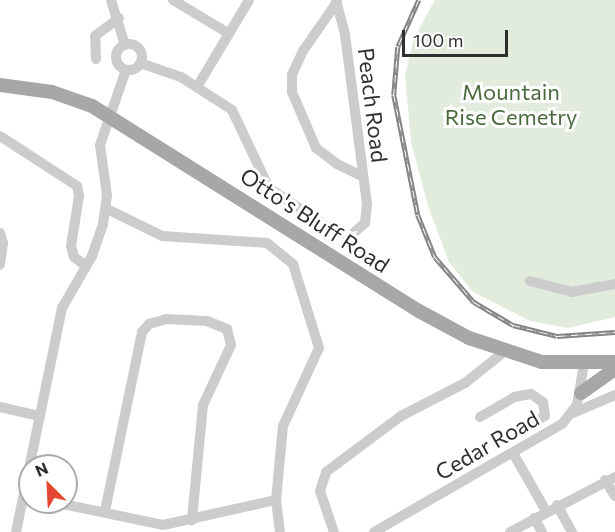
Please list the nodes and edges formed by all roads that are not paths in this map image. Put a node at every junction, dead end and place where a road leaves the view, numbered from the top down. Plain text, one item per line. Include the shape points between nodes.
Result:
1 (111, 0) edge
2 (173, 0) edge
3 (249, 0) edge
4 (337, 1) edge
5 (119, 18) junction
6 (228, 33) junction
7 (125, 45) junction
8 (96, 59) dead end
9 (140, 63) junction
10 (126, 70) junction
11 (0, 85) edge
12 (197, 87) junction
13 (108, 115) junction
14 (0, 136) edge
15 (362, 176) junction
16 (107, 209) junction
17 (0, 233) edge
18 (0, 265) edge
19 (86, 266) junction
20 (530, 281) dead end
21 (615, 284) edge
22 (504, 352) junction
23 (615, 362) edge
24 (584, 364) junction
25 (615, 369) edge
26 (581, 393) junction
27 (615, 396) edge
28 (0, 407) edge
29 (573, 413) junction
30 (40, 416) junction
31 (480, 417) dead end
32 (538, 421) junction
33 (525, 428) dead end
34 (546, 434) junction
35 (513, 453) junction
36 (33, 454) edge
37 (610, 479) edge
38 (615, 496) edge
39 (276, 500) junction
40 (78, 506) edge
41 (551, 508) junction
42 (105, 511) junction
43 (21, 514) edge
44 (534, 518) junction
45 (192, 520) junction
46 (15, 532) edge
47 (280, 532) edge
48 (334, 532) edge
49 (374, 532) edge
50 (510, 532) edge
51 (542, 532) edge
52 (572, 532) edge

1 - 5 street
2 - 6 street
3 - 6 street
4 - 15 street, Peach Road via 345,34
4 - 15 street, Peach Road via 303,51 292,75 292,92 316,148
5 - 7 street
5 - 8 street via 95,36
6 - 12 street
7 - 9 street via 137,47
7 - 10 street via 116,58
9 - 10 street
9 - 12 street via 165,69
10 - 13 street
11 - 13 main road, Otto's Bluff Road via 52,92
12 - 15 street via 232,110 269,188 341,236 354,234 365,223 367,204
13 - 16 street via 100,145
13 - 22 main road, Otto's Bluff Road via 436,322
14 - 19 street via 76,186 79,196 71,246 74,257
16 - 19 street via 98,243
16 - 39 street via 162,236 267,243 293,264 319,348 283,426
17 - 18 street
19 - 30 street via 62,308
20 - 21 street via 572,292
22 - 24 main road, Otto's Bluff Road via 542,362
22 - 48 street via 465,383 401,416 326,472 320,490
23 - 24 main road, Otto's Bluff Road
24 - 26 street, Cedar Road
25 - 26 main road
26 - 29 street, Cedar Road
27 - 29 street
28 - 30 street
29 - 34 street, Cedar Road
30 - 36 street
31 - 32 street via 514,397 531,394 546,408
32 - 33 street
32 - 34 street
34 - 35 street, Cedar Road
35 - 41 street
35 - 49 street, Cedar Road
37 - 38 street
37 - 41 street
39 - 45 street
39 - 47 street
40 - 42 street
41 - 44 street
41 - 52 street
42 - 45 street via 163,525
42 - 45 street via 142,332 149,324 166,319 207,321 226,329 231,345 203,405
43 - 46 street
44 - 50 street
44 - 51 street

